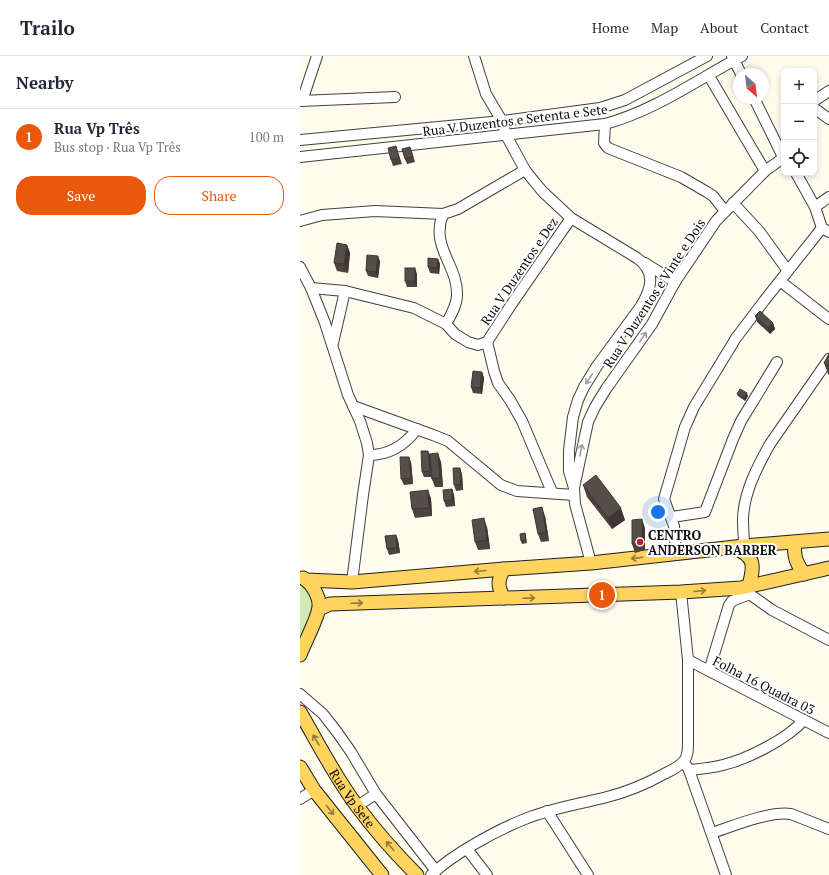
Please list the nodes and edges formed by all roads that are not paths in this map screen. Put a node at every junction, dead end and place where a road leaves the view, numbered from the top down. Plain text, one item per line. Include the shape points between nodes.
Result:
1 (316, 56) edge
2 (474, 56) edge
3 (707, 56) edge
4 (736, 57) edge
5 (739, 68) edge
6 (709, 76) junction
7 (829, 91) edge
8 (395, 97) dead end
9 (817, 99) edge
10 (301, 101) edge
11 (758, 104) edge
12 (817, 110) edge
13 (829, 119) edge
14 (502, 121) junction
15 (605, 124) junction
16 (506, 135) junction
17 (300, 140) edge
18 (781, 141) edge
19 (300, 157) edge
20 (781, 160) edge
21 (525, 170) junction
22 (765, 171) junction
23 (798, 176) edge
24 (829, 197) edge
25 (733, 203) junction
26 (815, 207) junction
27 (725, 211) junction
28 (443, 214) junction
29 (571, 218) junction
30 (300, 221) edge
31 (826, 230) edge
32 (643, 262) junction
33 (300, 266) edge
34 (788, 271) junction
35 (780, 281) junction
36 (675, 282) junction
37 (311, 288) junction
38 (345, 291) junction
39 (829, 318) edge
40 (446, 324) junction
41 (487, 342) junction
42 (333, 343) junction
43 (829, 359) edge
44 (777, 362) dead end
45 (353, 406) junction
46 (417, 429) junction
47 (369, 455) junction
48 (552, 492) junction
49 (574, 492) junction
50 (672, 517) junction
51 (829, 539) edge
52 (795, 543) junction
53 (739, 547) junction
54 (676, 553) junction
55 (590, 563) junction
56 (829, 568) edge
57 (504, 569) junction
58 (804, 574) junction
59 (303, 579) edge
60 (352, 582) junction
61 (747, 589) junction
62 (681, 592) junction
63 (503, 598) junction
64 (319, 609) junction
65 (829, 640) edge
66 (300, 655) edge
67 (688, 660) junction
68 (709, 671) junction
69 (300, 694) edge
70 (300, 712) edge
71 (804, 720) junction
72 (829, 733) edge
73 (686, 766) junction
74 (300, 767) edge
75 (314, 790) junction
76 (376, 794) junction
77 (300, 800) edge
78 (357, 806) junction
79 (548, 811) junction
80 (829, 829) edge
81 (712, 834) junction
82 (467, 849) junction
83 (434, 873) edge
84 (382, 875) edge
85 (417, 875) edge
86 (487, 875) edge
87 (588, 875) edge
88 (726, 875) edge

1 - 10 street
2 - 14 street, Rua V Duzentos e Dez via 486,94
3 - 14 street via 614,104
4 - 5 street
4 - 6 street, Rua V Duzentos e Setenta e Sete
6 - 15 street, Rua V Duzentos e Setenta e Sete via 633,115
6 - 22 street
7 - 9 street
8 - 10 street
11 - 18 street
12 - 13 street
14 - 16 street, Rua V Duzentos e Dez
14 - 17 street
15 - 16 street, Rua V Duzentos e Setenta e Sete
15 - 27 street via 604,143 608,148 681,177 713,196
16 - 19 street, Rua V Duzentos e Setenta e Sete
16 - 21 street, Rua V Duzentos e Dez
20 - 22 street, Rua V Duzentos e Vinte e Dois
21 - 28 street via 458,209
21 - 29 street, Rua V Duzentos e Dez via 543,192
22 - 25 street, Rua V Duzentos e Vinte e Dois
23 - 26 street
24 - 26 street
25 - 27 street, Rua V Duzentos e Vinte e Dois
25 - 34 street via 759,231
26 - 31 street
27 - 36 street, Rua V Duzentos e Vinte e Dois via 716,220
28 - 30 street via 375,211 322,215
28 - 40 street via 439,230 440,242 456,285 457,295
29 - 32 street, Rua V Duzentos e Dez
29 - 41 street, Rua V Duzentos e Dez
31 - 34 street
32 - 36 street, Rua V Duzentos e Dez
32 -> 49 street via 651,279 646,297 584,387 572,417 569,471
33 - 37 street
34 - 35 street
35 - 39 street
35 - 50 street via 736,338 685,427 664,499
49 -> 36 street, Rua V Duzentos e Vinte e Dois via 588,422 595,407 652,324
37 - 38 street, Rua V Duzentos e Dez
37 - 42 street
38 - 40 street, Rua V Duzentos e Dez via 414,308
38 - 42 street
40 - 41 street, Rua V Duzentos e Dez via 455,334 468,342 478,345
41 - 48 street via 498,383 522,421
42 - 45 street
43 - 53 street via 762,458 747,499
44 - 50 street via 741,421 704,512
45 - 46 street
45 - 47 street
46 - 47 street via 404,444 392,451
46 - 48 street via 448,441 502,485 517,491
47 - 60 street
48 - 49 street
49 - 55 street
50 - 54 street
51 - 52 main road
52 - 53 main road
52 - 58 main road via 794,555
53 - 54 main road
53 - 61 main road via 751,559 753,566
54 -> 55 main road
55 - 57 main road
56 - 58 main road
57 -> 60 main road
57 - 63 main road via 498,585
58 - 61 main road
59 - 60 main road
59 - 64 main road via 314,590 319,600
62 -> 61 main road
61 - 65 street via 784,617
61 - 68 street via 729,604
63 -> 62 main road
62 - 67 street
64 -> 63 main road via 330,604
64 - 66 main road
67 - 68 street, Folha 16 Quadra 03
67 - 73 street
68 - 71 street, Folha 16 Quadra 03
69 - 76 street via 323,714 338,732
78 -> 70 main road, Rua Vp Sete
71 - 72 street, Folha 16 Quadra 03
71 - 73 street via 787,736 738,761 721,766
73 - 79 street via 676,768 627,791
73 - 81 street
74 - 75 main road, Rua Vp Sete
75 - 77 street
75 -> 84 main road, Rua Vp Sete
76 - 78 street
76 - 83 street
85 -> 78 main road, Rua Vp Sete
79 - 82 street via 524,819
79 - 87 street
80 - 81 street via 785,813
81 - 88 street
82 - 83 street
82 - 86 street

